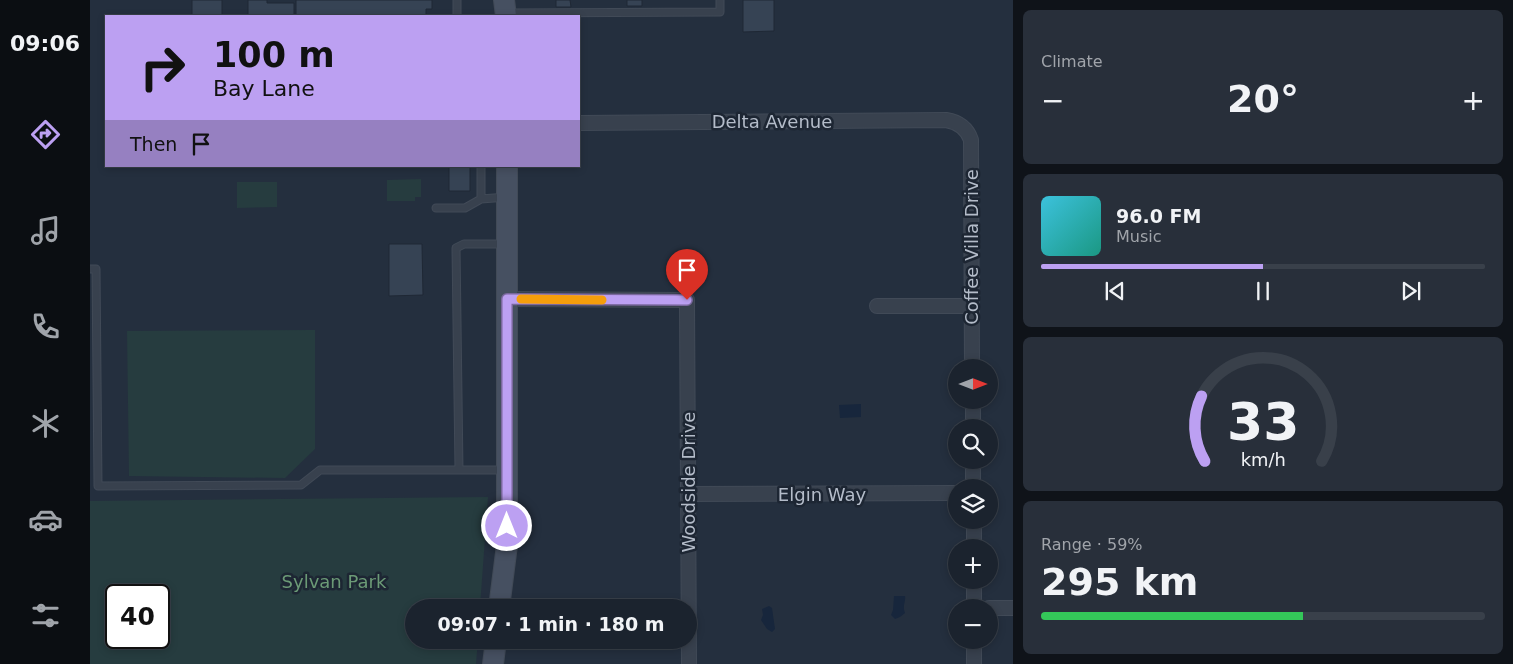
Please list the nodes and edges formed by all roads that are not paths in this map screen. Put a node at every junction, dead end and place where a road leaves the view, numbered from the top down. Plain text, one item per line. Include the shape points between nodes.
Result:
1 (457, 0) edge
2 (720, 0) edge
3 (505, 10) edge
4 (457, 15) edge
5 (580, 123) edge
6 (964, 127) joint
7 (481, 167) edge
8 (507, 167) edge
9 (507, 197) junction
10 (481, 200) junction
11 (436, 208) dead end
12 (507, 244) junction
13 (90, 269) edge
14 (507, 299) junction
15 (877, 306) dead end
16 (972, 306) junction
17 (972, 359) edge
18 (459, 470) junction
19 (507, 470) junction
20 (948, 493) edge
21 (688, 494) junction
22 (500, 599) edge
23 (998, 608) edge
24 (1013, 608) edge
25 (495, 649) edge
26 (974, 649) edge
27 (493, 664) edge
28 (689, 664) edge
29 (974, 664) edge

1 - 4 lane
2 - 3 lane via 720,12
5 - 6 street, Delta Avenue via 946,120
6 - 16 street, Coffee Villa Drive via 970,140
7 - 10 lane
8 - 9 street
9 - 10 lane
9 - 12 street
10 - 11 lane via 465,208
12 - 14 street
12 - 18 lane via 464,244 456,248
13 - 18 lane via 96,269 98,486 301,485 320,470
14 - 19 street
14 - 21 street, Woodside Drive via 687,300
15 - 16 street
16 - 17 street, Coffee Villa Drive
18 - 19 lane
19 - 22 street via 507,545
20 - 21 street, Elgin Way
21 - 28 street, Woodside Drive
23 - 24 street
25 - 27 street
26 - 29 street

